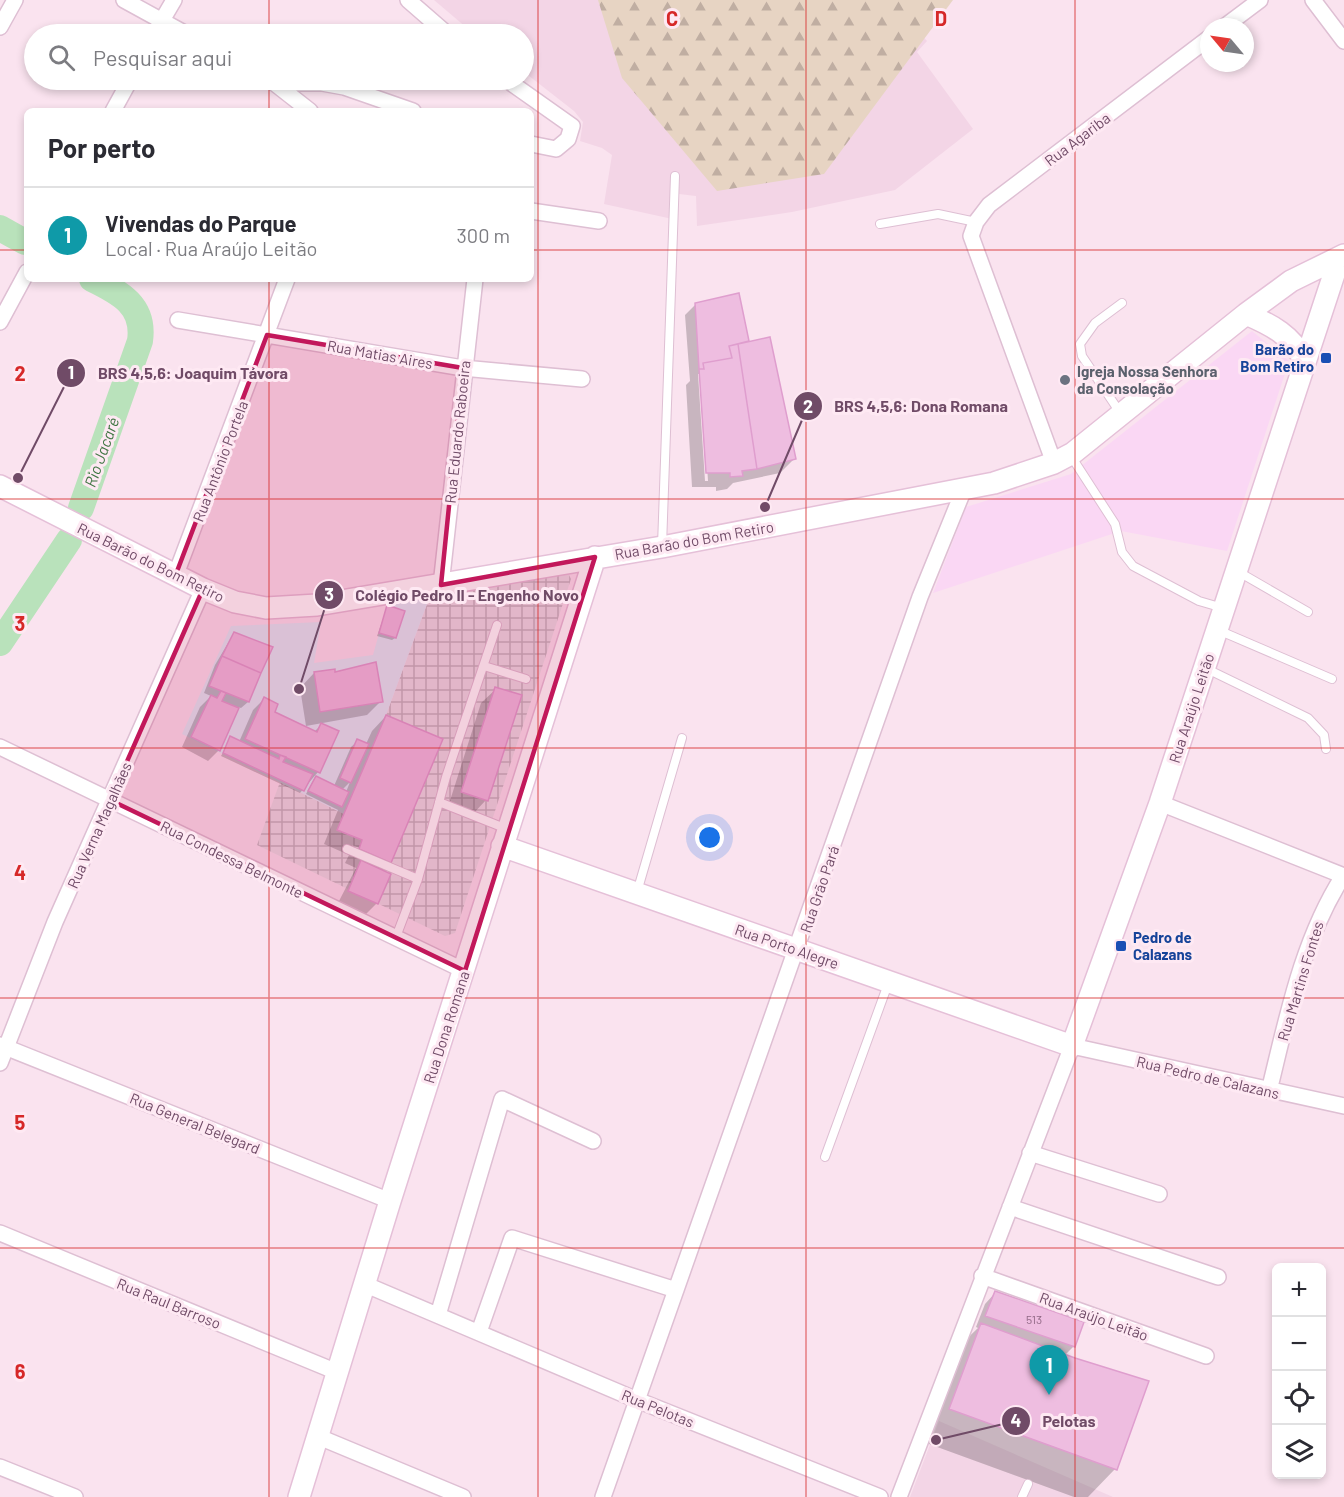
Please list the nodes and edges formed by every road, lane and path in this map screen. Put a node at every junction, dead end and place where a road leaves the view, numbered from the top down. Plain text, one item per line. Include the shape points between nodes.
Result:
1 (15, 0) edge
2 (124, 0) edge
3 (174, 0) edge
4 (408, 0) edge
5 (1260, 0) edge
6 (1313, 0) edge
7 (1236, 18) edge
8 (153, 24) edge
9 (160, 24) edge
10 (436, 24) edge
11 (0, 27) edge
12 (1344, 41) edge
13 (1200, 45) edge
14 (125, 90) edge
15 (283, 90) edge
16 (353, 90) edge
17 (521, 90) edge
18 (115, 108) edge
19 (306, 108) edge
20 (404, 108) edge
21 (534, 145) edge
22 (675, 176) dead end
23 (534, 211) edge
24 (599, 221) dead end
25 (976, 222) junction
26 (880, 224) dead end
27 (1342, 256) edge
28 (24, 278) edge
29 (286, 282) edge
30 (475, 282) edge
31 (1122, 303) dead end
32 (1246, 314) junction
33 (178, 320) dead end
34 (0, 322) edge
35 (267, 335) junction
36 (1305, 361) junction
37 (463, 368) junction
38 (582, 380) dead end
39 (1122, 415) junction
40 (1062, 459) junction
41 (0, 486) edge
42 (964, 489) junction
43 (662, 547) junction
44 (595, 557) junction
45 (1236, 570) junction
46 (176, 574) junction
47 (441, 585) junction
48 (203, 589) junction
49 (1224, 608) junction
50 (1308, 612) dead end
51 (497, 625) dead end
52 (1216, 630) junction
53 (484, 666) junction
54 (1204, 668) junction
55 (526, 679) dead end
56 (1332, 679) dead end
57 (682, 738) dead end
58 (0, 747) edge
59 (1326, 749) dead end
60 (110, 800) junction
61 (439, 802) junction
62 (1160, 803) junction
63 (505, 837) junction
64 (347, 849) dead end
65 (1343, 876) edge
66 (418, 879) junction
67 (637, 893) junction
68 (396, 937) junction
69 (798, 950) junction
70 (465, 970) junction
71 (888, 982) junction
72 (3, 1046) edge
73 (1072, 1046) junction
74 (0, 1063) edge
75 (1269, 1091) junction
76 (1344, 1106) edge
77 (593, 1141) dead end
78 (1030, 1153) junction
79 (825, 1157) dead end
80 (1159, 1194) dead end
81 (390, 1201) junction
82 (1010, 1207) junction
83 (0, 1233) edge
84 (982, 1276) junction
85 (1218, 1277) dead end
86 (364, 1284) junction
87 (676, 1290) junction
88 (438, 1316) junction
89 (479, 1332) junction
90 (1206, 1356) dead end
91 (337, 1372) junction
92 (638, 1400) junction
93 (320, 1437) junction
94 (0, 1467) edge
95 (1028, 1484) dead end
96 (74, 1497) edge
97 (299, 1497) edge
98 (463, 1497) edge
99 (603, 1497) edge
100 (879, 1497) edge
101 (899, 1497) edge
102 (1022, 1497) edge

1 - 11 street
2 - 8 street
3 - 9 street
4 - 10 street
5 - 7 street
6 - 12 street
13 - 25 street, Rua Agariba via 989,206
14 - 18 street
15 - 19 street
16 - 20 street
17 - 21 street via 572,126 568,139 556,149
22 - 43 lane
23 - 24 street
25 - 26 lane via 938,214
25 - 40 street via 971,236 976,255
27 - 32 street, Rua Barão do Bom Retiro via 1292,281
27 - 36 street, Rua Araújo Leitão
28 - 34 street
29 - 35 street, Rua Antônio Portela
30 - 37 street, Rua Eduardo Raboeira
31 - 39 lane via 1095,322 1080,344 1082,356
32 - 36 street via 1287,335
32 - 39 street, Rua Barão do Bom Retiro
33 - 35 street, Rua Matias Aires
35 - 37 street, Rua Matias Aires
35 - 46 street, Rua Antônio Portela
36 - 45 street, Rua Araújo Leitão
37 - 38 street, Rua Matias Aires
37 - 47 street, Rua Eduardo Raboeira
39 - 40 street, Rua Barão do Bom Retiro
40 - 42 street, Rua Barão do Bom Retiro via 994,483
40 - 49 lane via 1106,509 1115,524 1122,552 1133,566 1199,601
41 - 46 street, Rua Barão do Bom Retiro
42 - 43 street, Rua Barão do Bom Retiro
42 - 69 street, Rua Grão Pará via 920,597
43 - 44 street, Rua Barão do Bom Retiro
44 - 47 street, Rua Barão do Bom Retiro
44 - 63 street, Rua Dona Romana
45 - 49 street, Rua Araújo Leitão
45 - 50 lane
46 - 48 street, Rua Barão do Bom Retiro
47 - 48 street, Rua Barão do Bom Retiro via 317,605 266,608 235,602
48 - 60 street, Rua Verna Magalhães
49 - 52 street, Rua Araújo Leitão
51 - 53 lane
52 - 54 street, Rua Araújo Leitão
52 - 56 lane
53 - 55 lane
53 - 61 lane
54 - 59 lane via 1308,718 1324,735
54 - 62 street, Rua Araújo Leitão
57 - 67 lane
58 - 60 street, Rua Condessa Belmonte
60 - 68 street, Rua Condessa Belmonte
60 - 72 street, Rua Verna Magalhães
61 - 63 lane
61 - 66 lane
62 - 65 street
62 - 73 street, Rua Araújo Leitão
63 - 67 street, Rua Porto Alegre
63 - 70 street, Rua Dona Romana
64 - 66 lane
65 - 75 street, Rua Martins Fontes via 1321,913 1304,962
66 - 68 lane
67 - 69 street, Rua Porto Alegre
68 - 70 street, Rua Condessa Belmonte
69 - 71 street, Rua Porto Alegre
69 - 87 street, Rua Grão Pará
70 - 81 street, Rua Dona Romana
71 - 73 street, Rua Porto Alegre
71 - 79 lane
72 - 74 street, Rua Verna Magalhães
72 - 81 street, Rua General Belegard
73 - 75 street, Rua Pedro de Calazans
73 - 78 street, Rua Araújo Leitão
75 - 76 street, Rua Pedro de Calazans
77 - 88 street via 502,1100
78 - 80 street
78 - 82 street, Rua Araújo Leitão
81 - 86 street, Rua Dona Romana
82 - 84 street, Rua Araújo Leitão
82 - 85 street
83 - 91 street, Rua Raul Barroso
84 - 90 street, Rua Araújo Leitão
84 - 101 street, Rua Araújo Leitão
86 - 88 street, Rua Pelotas
86 - 91 street, Rua Dona Romana
87 - 89 street via 512,1238
87 - 92 street, Rua Grão Pará
88 - 89 street, Rua Pelotas
89 - 92 street, Rua Pelotas
91 - 93 street, Rua Dona Romana
92 - 99 street, Rua Grão Pará
92 - 100 street, Rua Pelotas
93 - 97 street, Rua Dona Romana
93 - 98 street
94 - 96 street
95 - 102 lane

